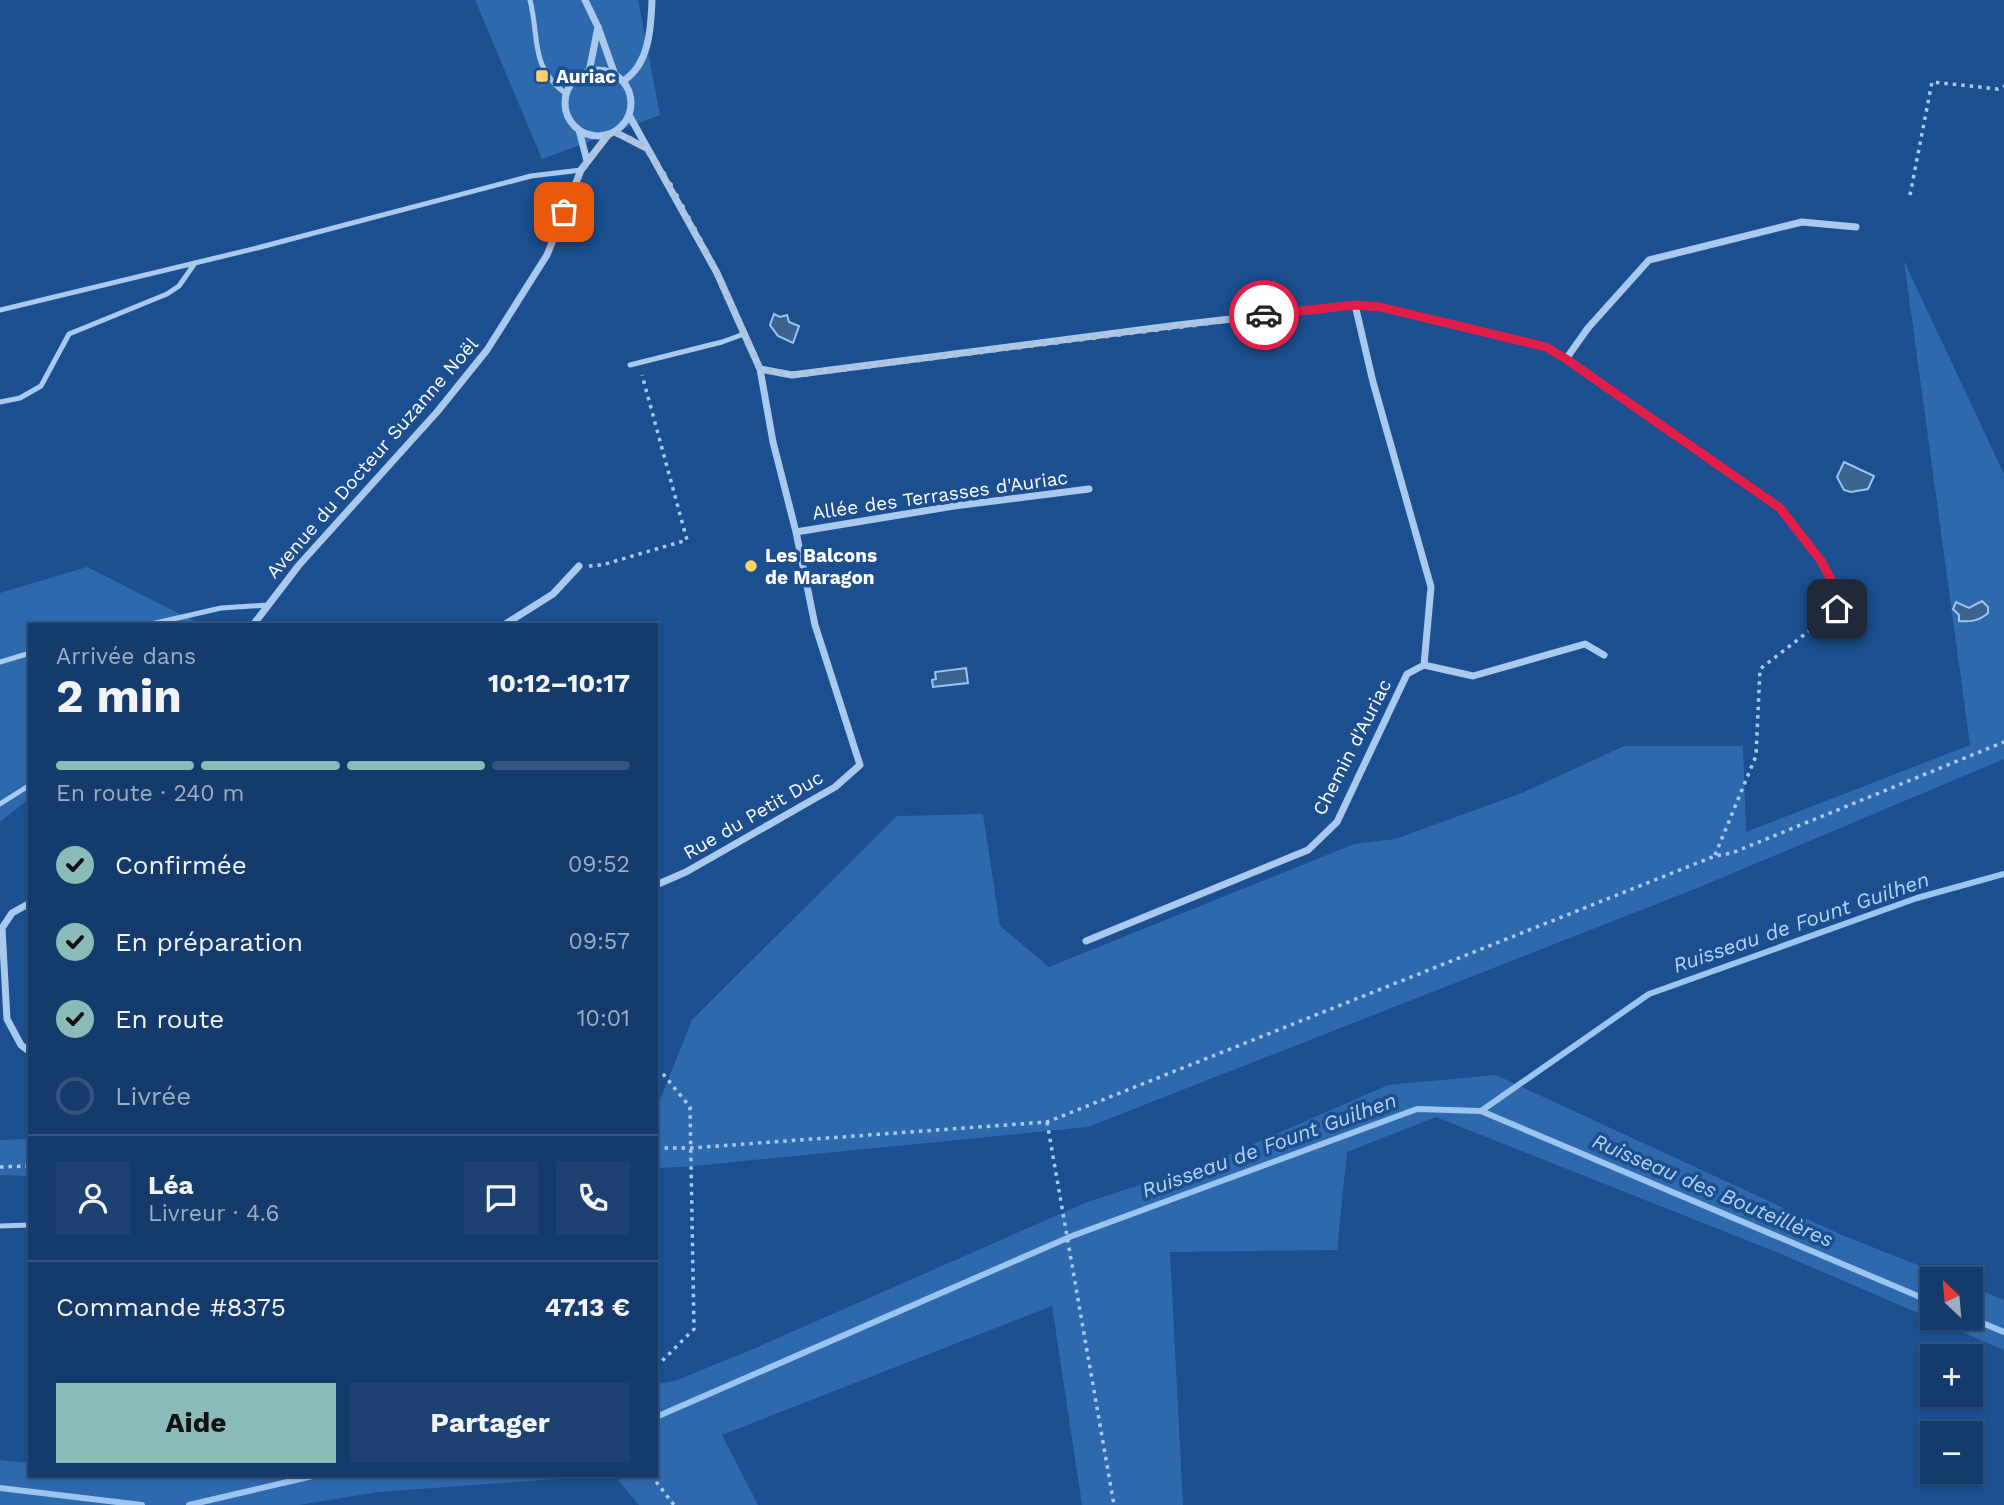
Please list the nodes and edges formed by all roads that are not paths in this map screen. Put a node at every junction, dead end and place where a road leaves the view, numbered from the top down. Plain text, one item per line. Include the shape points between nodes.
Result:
1 (530, 0) edge
2 (585, 0) edge
3 (652, 0) edge
4 (598, 27) junction
5 (589, 72) junction
6 (615, 75) junction
7 (623, 81) junction
8 (566, 94) junction
9 (629, 114) junction
10 (579, 130) junction
11 (611, 133) junction
12 (647, 148) junction
13 (587, 161) junction
14 (581, 170) junction
15 (1856, 228) dead end
16 (195, 263) junction
17 (1355, 305) junction
18 (0, 310) edge
19 (744, 334) junction
20 (1566, 359) junction
21 (630, 365) dead end
22 (760, 369) junction
23 (0, 402) edge
24 (1089, 489) dead end
25 (796, 533) junction
26 (579, 566) road end
27 (268, 605) junction
28 (1837, 609) road end
29 (156, 623) edge
30 (254, 623) edge
31 (507, 623) edge
32 (28, 654) edge
33 (1604, 655) dead end
34 (0, 662) edge
35 (1424, 665) junction
36 (28, 786) edge
37 (0, 804) edge
38 (658, 884) edge
39 (28, 904) edge
40 (1086, 941) dead end
41 (28, 1050) edge
42 (28, 1225) edge
43 (0, 1226) edge

1 - 8 lane via 540,62
2 - 4 street
3 - 7 street via 644,58 635,74
4 - 5 street
4 - 6 street
5 - 6 street
5 - 8 street via 579,76
6 - 7 street
7 - 9 street via 631,97
8 - 10 street via 567,114
9 - 11 street via 624,125
9 - 12 street
10 - 11 street via 598,137
10 - 13 street
11 - 12 street
11 - 13 street, Avenue du Docteur Suzanne Noël
12 - 19 street via 717,273
13 - 14 street, Avenue du Docteur Suzanne Noël
14 - 16 lane via 531,176
14 - 27 street, Avenue du Docteur Suzanne Noël via 547,255 487,350
15 - 20 street via 1802,222 1649,260
16 - 18 lane
16 - 23 lane via 179,286 167,293 69,334 41,386 20,398
17 - 20 street via 1546,347
17 - 22 street via 792,375
17 - 35 street via 1431,587
19 - 21 lane
19 - 22 street
20 - 28 street via 1780,508 1821,561 1835,587
22 - 25 street
24 - 25 street, Allée des Terrasses d'Auriac
25 - 38 street, Rue du Petit Duc via 815,625 860,765 835,787
26 - 31 street via 553,594
27 - 29 lane via 221,608
27 - 30 street, Avenue du Docteur Suzanne Noël
32 - 34 lane
33 - 35 street via 1585,643 1473,676
35 - 40 street, Chemin d'Auriac via 1407,674 1337,822 1308,850
36 - 37 lane
39 - 41 street via 12,913 2,928 7,1019
42 - 43 lane

